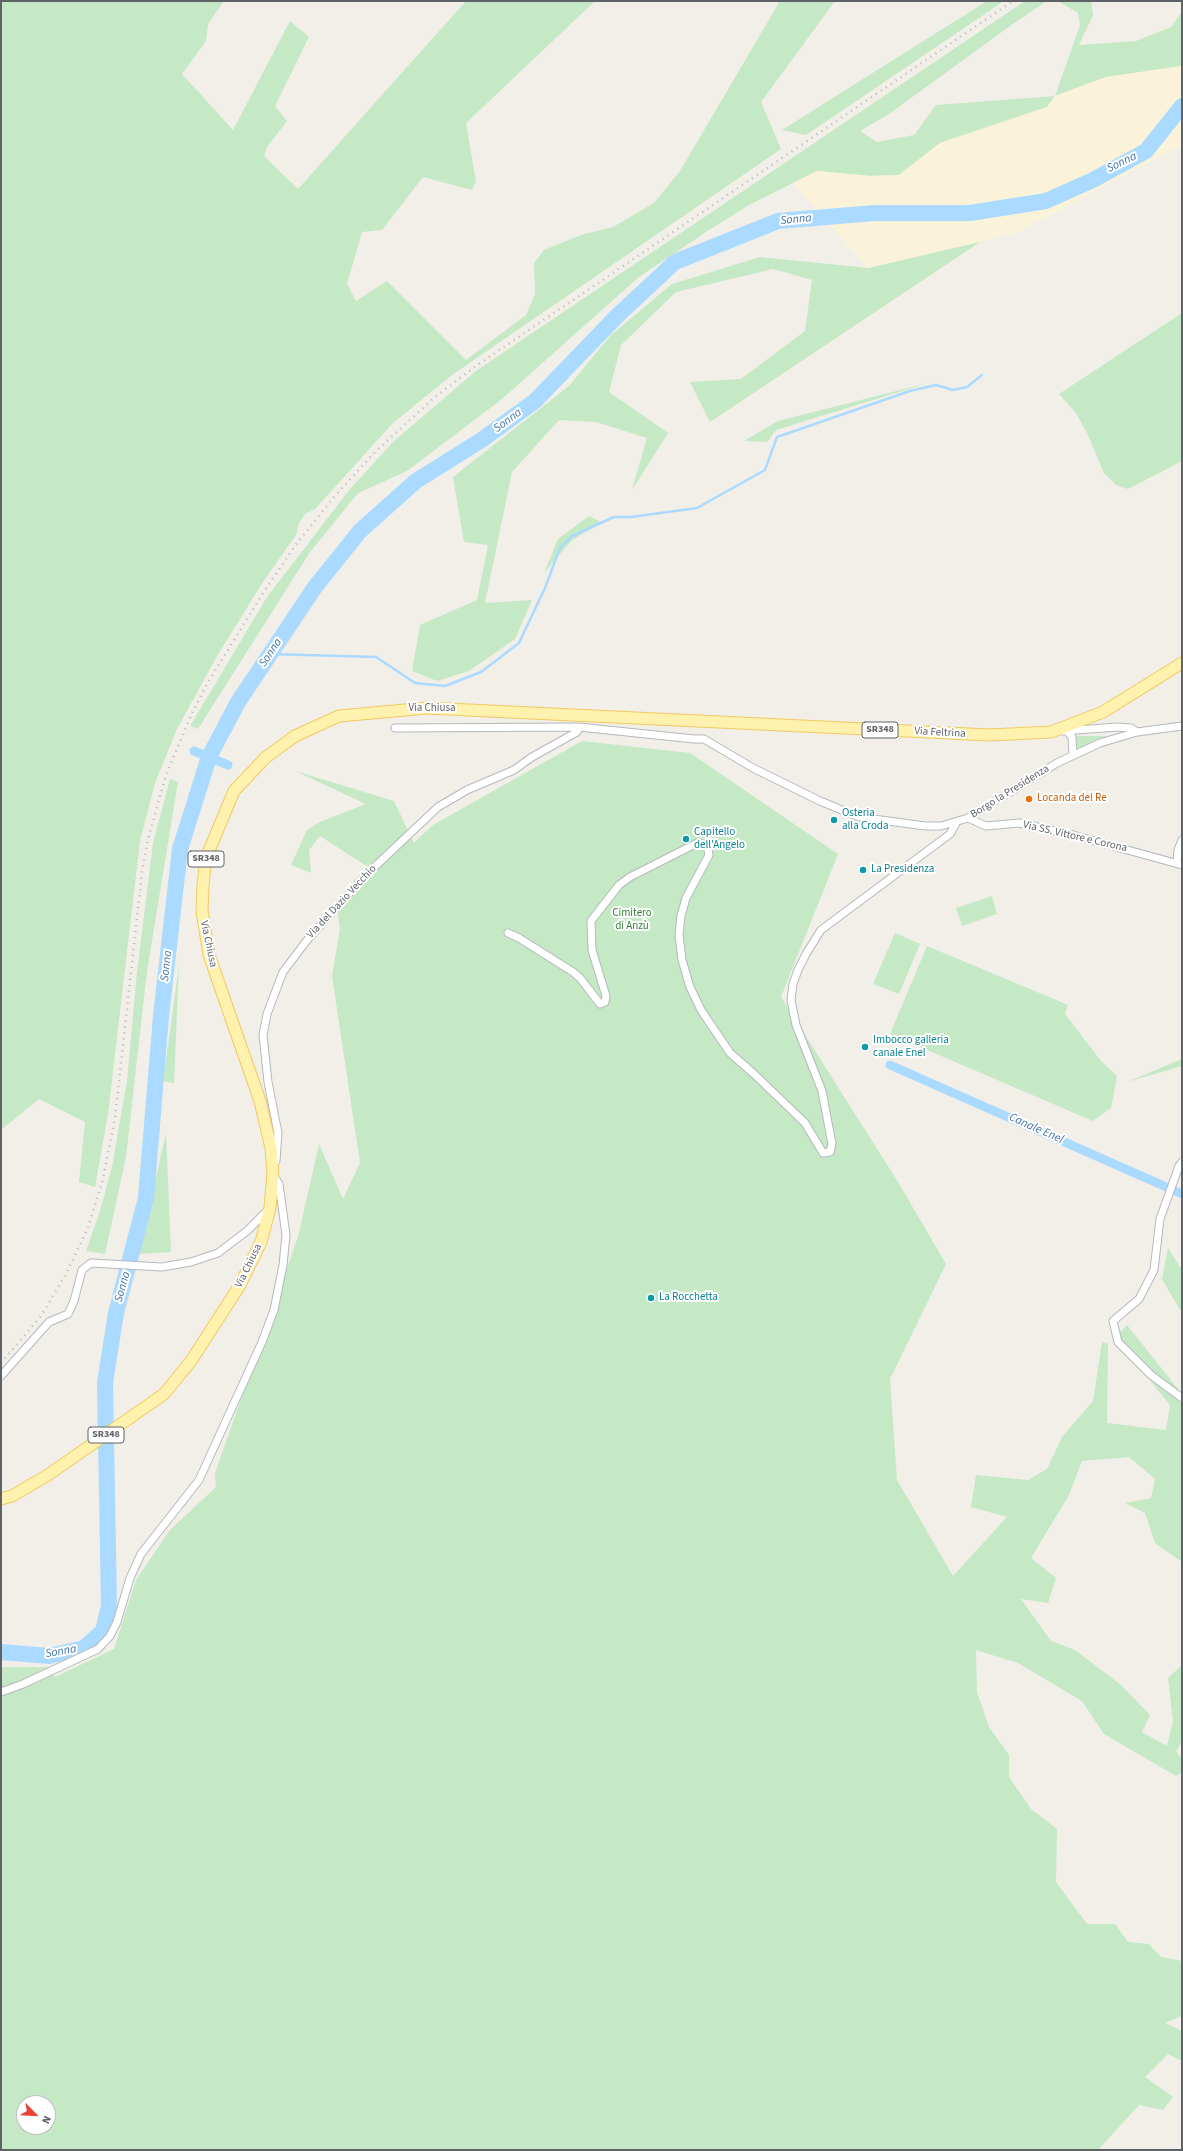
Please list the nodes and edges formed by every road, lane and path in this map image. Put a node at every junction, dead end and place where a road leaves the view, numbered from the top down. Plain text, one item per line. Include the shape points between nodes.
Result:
1 (1182, 663) edge
2 (709, 722) joint
3 (1182, 726) edge
4 (580, 727) junction
5 (395, 728) dead end
6 (1067, 730) junction
7 (1051, 732) junction
8 (1137, 732) junction
9 (1073, 755) junction
10 (968, 818) junction
11 (956, 823) junction
12 (1182, 840) edge
13 (1179, 864) edge
14 (508, 933) dead end
15 (1180, 1164) edge
16 (273, 1174) junction
17 (270, 1208) junction
18 (1, 1376) edge
19 (1182, 1398) edge
20 (1, 1499) edge
21 (1, 1692) edge

1 - 7 main road, Via Feltrina via 1103,712
2 - 7 main road, Via Feltrina / SR348 via 990,735
2 - 16 main road, Via Chiusa / SR348 via 427,708 375,711 339,716 295,736 265,758 234,791 220,820 206,858 202,911 209,955 260,1101 271,1148
3 - 8 street, Via Feltrina
4 - 5 street
4 - 11 street, Borgo la Presidenza via 704,739 753,768 859,817 925,826
4 - 16 street, Via del Dazio Vecchio via 577,732 514,770 467,790 438,807 366,875 308,939 283,972 266,1014 263,1035 268,1082 278,1133 277,1158
6 - 7 street, Via Feltrina
6 - 8 street, Via Feltrina via 1117,726
6 - 9 street via 1072,737
8 - 9 street, Borgo la Presidenza via 1100,743
9 - 10 street, Borgo la Presidenza
10 - 11 street, Borgo la Presidenza
10 - 13 street, Via SS. Vittore e Corona via 986,826 1019,823
11 - 14 street via 950,834 821,930 796,977 791,1000 796,1025 822,1091 832,1144 830,1152 823,1154 805,1123 730,1053 701,1010 690,987 681,954 681,916 686,898 709,855 707,845 697,843 630,877 619,885 591,921 592,950 606,996 605,1002 600,1004 573,972
12 - 13 street via 1178,850
15 - 19 street via 1157,1231 1154,1270 1139,1299 1113,1321 1118,1342 1151,1375
16 - 17 main road, Via Chiusa / SR348
16 - 21 street via 279,1184 286,1235 274,1310 199,1480 141,1554 130,1578 117,1622 110,1636 98,1649
17 - 18 street via 247,1231 218,1253 191,1262 162,1267 91,1263 82,1270 68,1314 49,1322
17 - 20 main road, Via Chiusa / SR348 via 261,1242 240,1285 191,1361 164,1394 48,1475 12,1496

